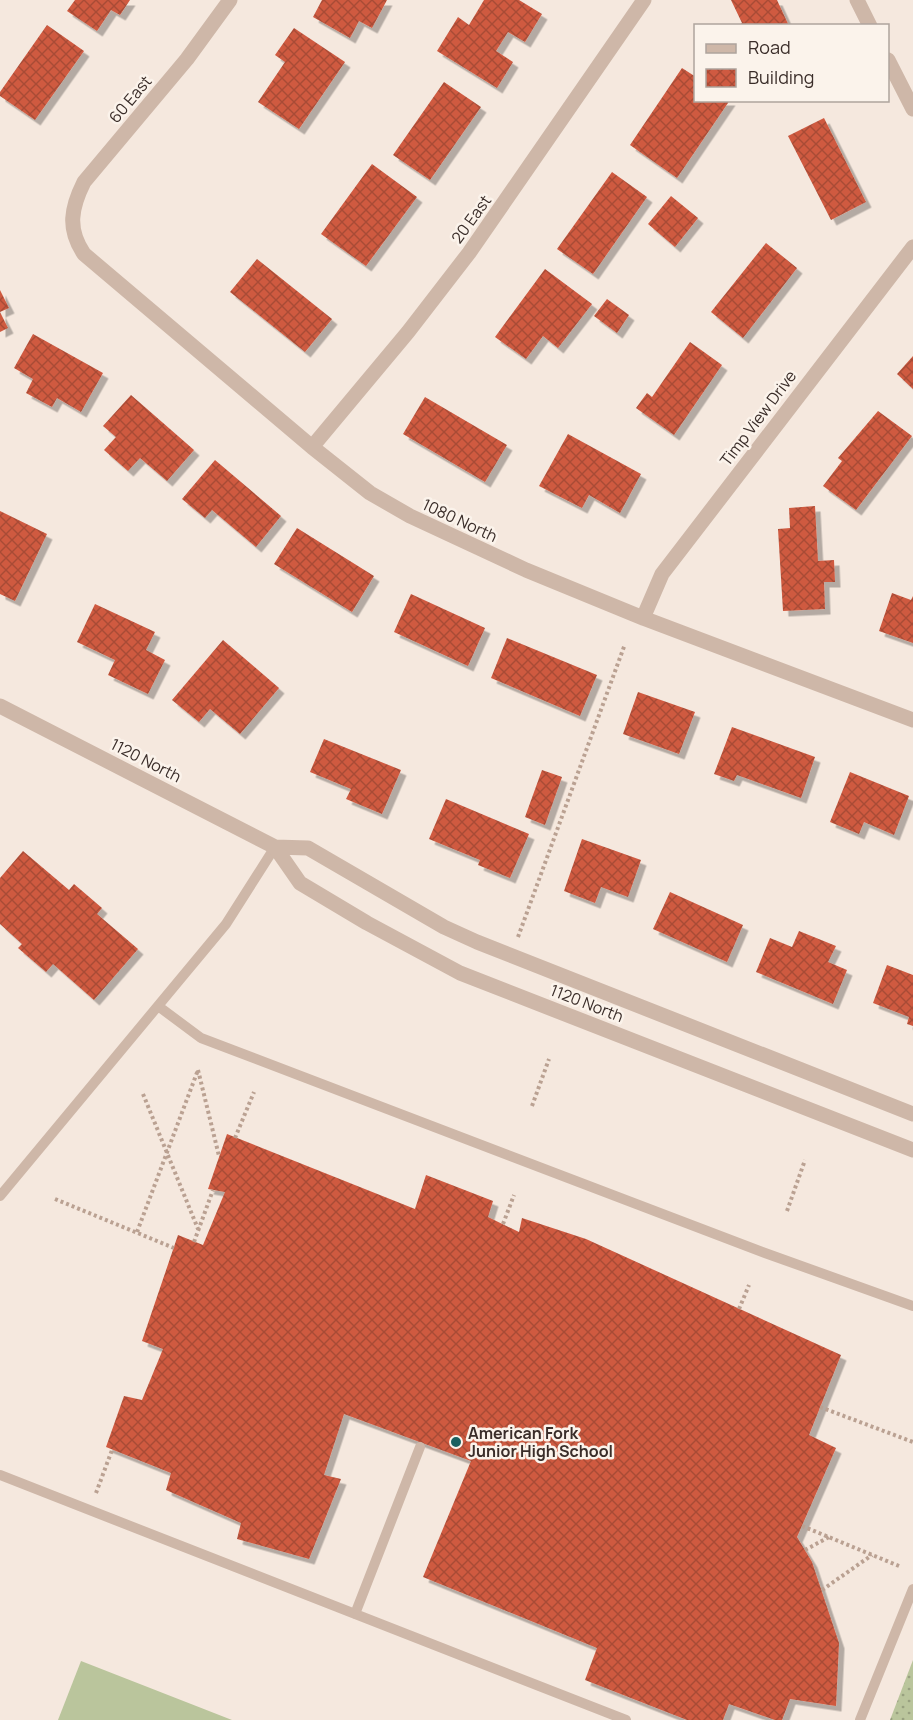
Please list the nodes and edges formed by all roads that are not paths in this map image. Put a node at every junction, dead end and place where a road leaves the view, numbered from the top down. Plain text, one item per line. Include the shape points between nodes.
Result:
1 (230, 0) edge
2 (644, 0) edge
3 (857, 0) edge
4 (869, 24) edge
5 (889, 62) edge
6 (913, 109) edge
7 (71, 226) joint
8 (913, 247) edge
9 (312, 447) junction
10 (643, 618) junction
11 (0, 706) edge
12 (913, 720) edge
13 (275, 847) junction
14 (158, 1006) junction
15 (913, 1114) edge
16 (913, 1150) edge
17 (0, 1196) edge
18 (913, 1306) edge
19 (420, 1447) dead end
20 (0, 1475) edge
21 (912, 1593) edge
22 (355, 1614) junction
23 (626, 1720) edge
24 (860, 1720) edge

1 - 7 street, 60 East via 187,59 84,182 74,203
2 - 9 street, 20 East via 469,253
3 - 4 street
5 - 6 street
7 - 9 street, 1080 North via 75,241 96,267
8 - 10 street, Timp View Drive via 662,574
9 - 10 street, 1080 North via 370,493 410,516
10 - 12 street, 1080 North
11 - 13 street, 1120 North
13 - 14 lane via 228,921
13 - 15 street, 1120 North via 308,848 477,942
13 - 16 street, 1120 North via 300,883 460,973
14 - 17 lane
14 - 18 lane via 201,1038
19 - 22 lane
20 - 22 lane
21 - 24 lane
22 - 23 lane

